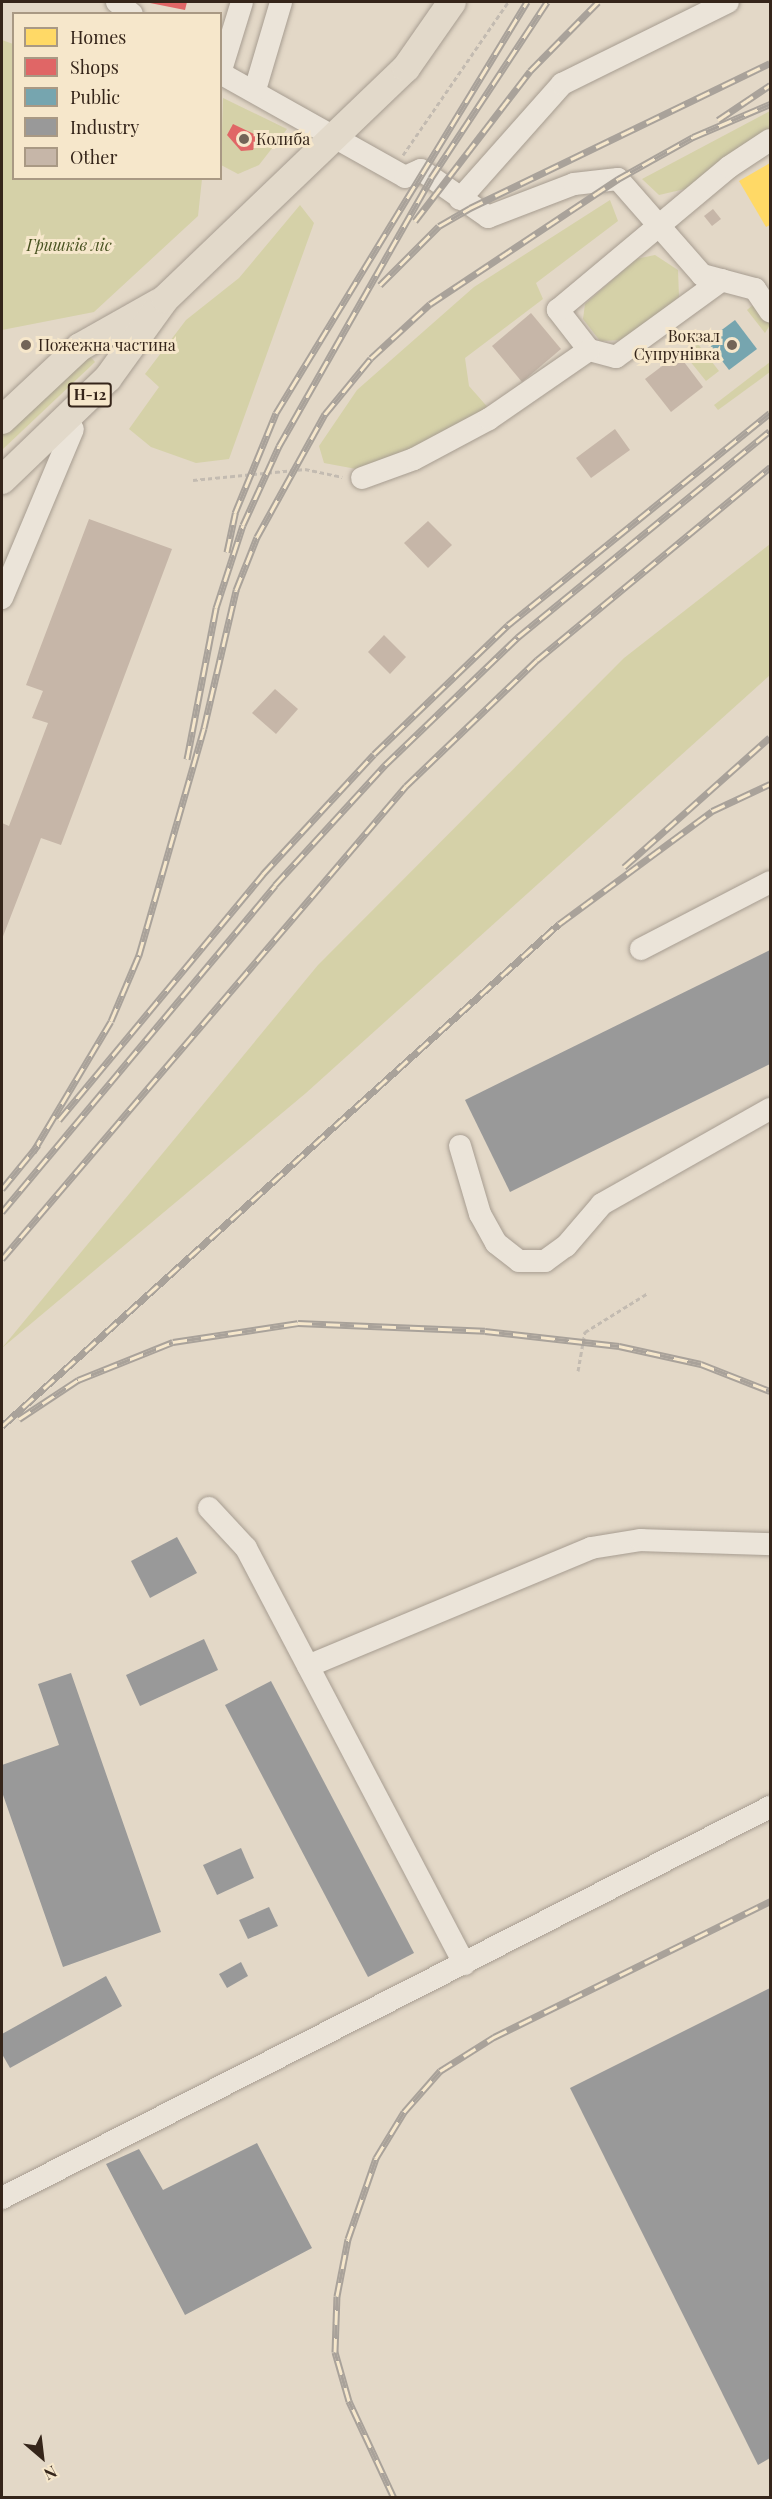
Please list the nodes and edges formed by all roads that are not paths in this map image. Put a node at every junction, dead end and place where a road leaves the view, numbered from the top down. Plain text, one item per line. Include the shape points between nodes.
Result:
1 (117, 2) edge
2 (242, 2) edge
3 (282, 2) edge
4 (452, 2) edge
5 (728, 2) edge
6 (130, 12) edge
7 (222, 67) edge
8 (222, 74) edge
9 (255, 90) junction
10 (340, 136) junction
11 (771, 140) edge
12 (460, 200) junction
13 (661, 225) junction
14 (722, 280) junction
15 (165, 299) junction
16 (771, 310) edge
17 (589, 350) junction
18 (2, 420) edge
19 (73, 429) dead end
20 (362, 478) road end
21 (2, 480) edge
22 (2, 598) edge
23 (771, 882) edge
24 (641, 949) dead end
25 (771, 1109) edge
26 (460, 1146) dead end
27 (209, 1508) dead end
28 (771, 1544) edge
29 (308, 1666) junction
30 (771, 1807) edge
31 (464, 1964) junction
32 (2, 2198) edge

1 - 6 street
2 - 7 street
3 - 9 street
4 - 10 main road, Н-12 via 406,68
5 - 12 street via 562,84
8 - 9 street
9 - 10 street
10 - 12 street via 405,177 421,170
10 - 15 main road, Н-12
11 - 13 street via 729,166
12 - 13 street via 488,217 574,184 618,179
13 - 14 street via 702,275
13 - 17 street via 558,310
14 - 16 street via 755,289
14 - 17 street via 616,357
15 - 18 main road, Н-12 via 80,346
15 - 21 main road, Н-12 via 108,378
17 - 20 street via 489,419 414,459
19 - 22 street
23 - 24 street
25 - 26 street via 602,1204 566,1246 545,1261 519,1261 496,1243 480,1214
27 - 29 street via 246,1548
28 - 29 street via 640,1540 591,1548
29 - 31 street
30 - 31 street
31 - 32 street

